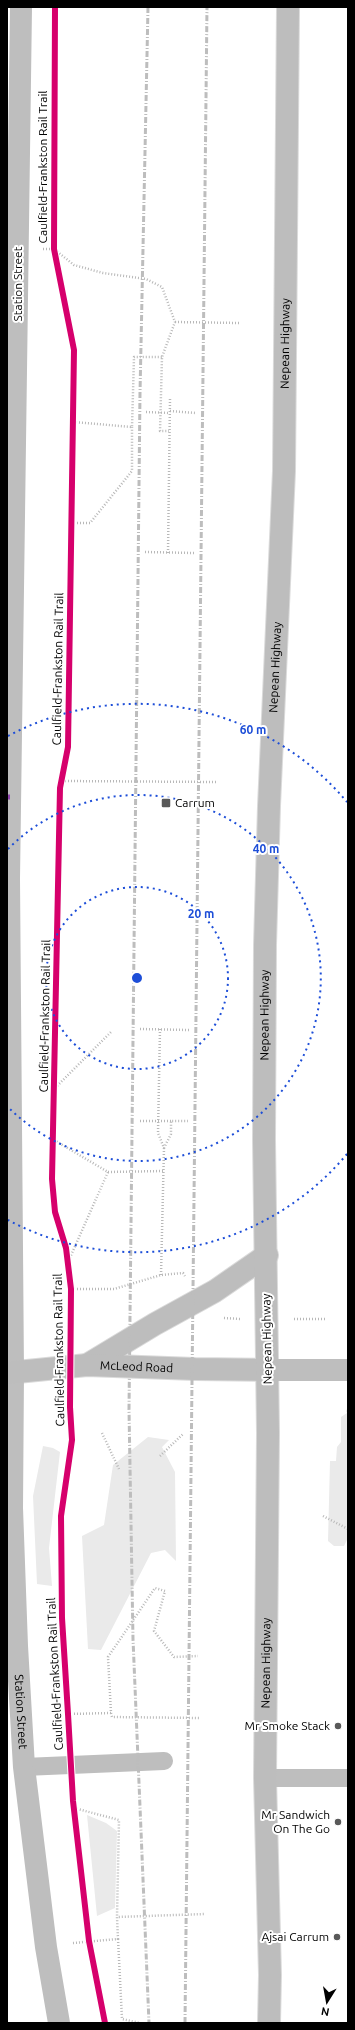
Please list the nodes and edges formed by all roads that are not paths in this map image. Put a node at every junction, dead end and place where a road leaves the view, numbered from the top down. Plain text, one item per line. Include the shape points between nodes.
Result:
1 (21, 7) edge
2 (288, 7) edge
3 (12, 342) edge
4 (267, 1255) junction
5 (87, 1365) junction
6 (268, 1370) junction
7 (348, 1370) edge
8 (10, 1372) edge
9 (10, 1537) edge
10 (164, 1761) dead end
11 (24, 1767) junction
12 (265, 1778) junction
13 (348, 1778) edge
14 (59, 2023) edge
15 (270, 2023) edge

1 - 3 street, Station Street
2 - 4 main road, Nepean Highway via 284,471 265,945 264,1140
3 - 8 street, Station Street
4 - 5 main road via 215,1291
4 - 6 main road, Nepean Highway
5 - 6 main road, McLeod Road
5 - 8 main road, McLeod Road
6 - 7 street
6 - 12 main road, Nepean Highway
8 - 9 street, Station Street
9 - 11 street, Station Street
10 - 11 lane
11 - 14 street, Station Street via 46,1947
12 - 13 lane
12 - 15 main road, Nepean Highway

